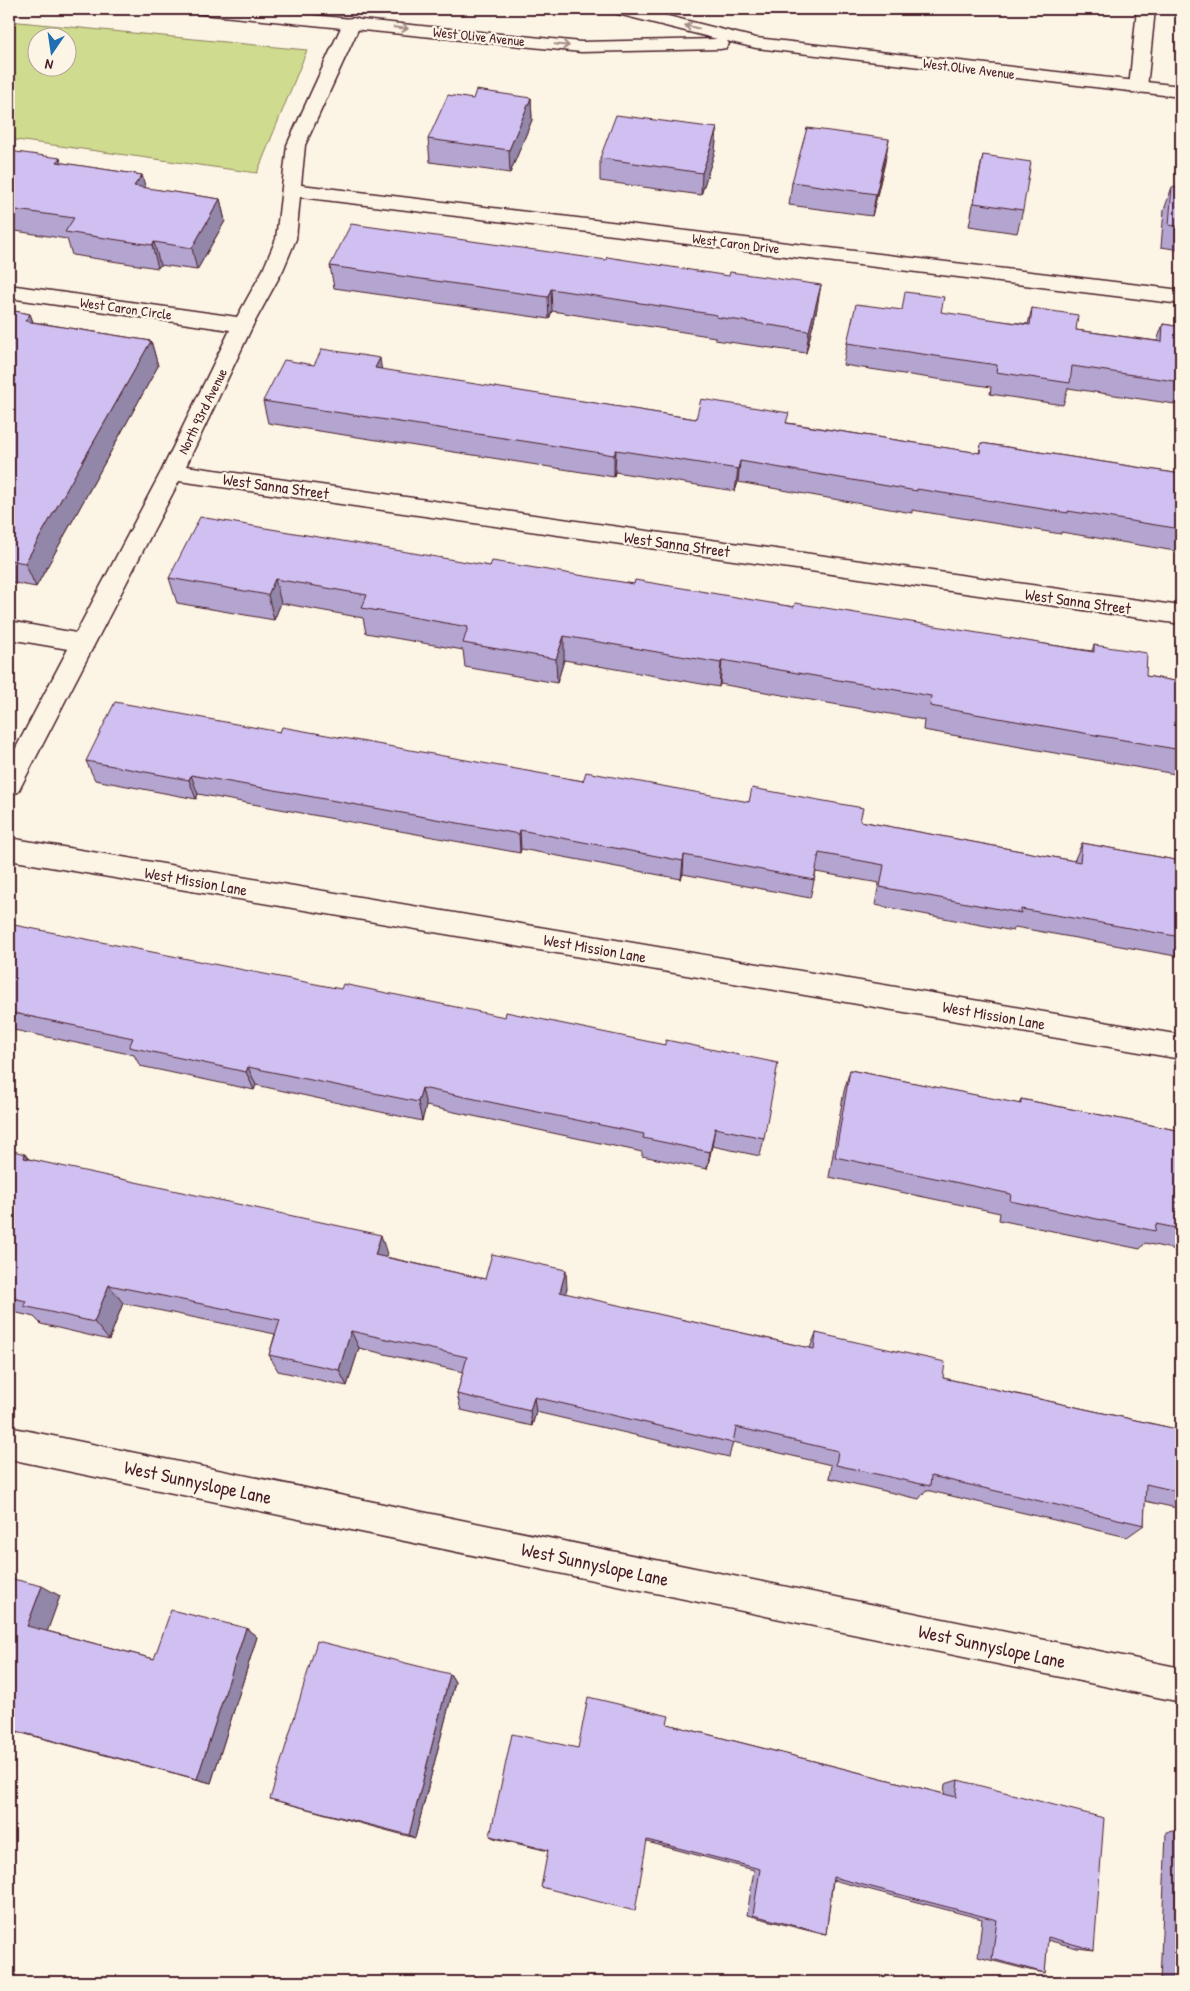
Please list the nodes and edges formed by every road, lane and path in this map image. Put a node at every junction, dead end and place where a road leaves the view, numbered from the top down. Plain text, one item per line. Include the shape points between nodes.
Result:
1 (202, 9) edge
2 (620, 9) edge
3 (1146, 9) edge
4 (352, 23) junction
5 (756, 43) junction
6 (1138, 88) junction
7 (1181, 92) edge
8 (291, 190) junction
9 (9, 291) edge
10 (1181, 297) edge
11 (243, 326) junction
12 (172, 472) junction
13 (1181, 616) edge
14 (9, 630) edge
15 (82, 643) junction
16 (9, 785) edge
17 (9, 850) edge
18 (1181, 1047) edge
19 (9, 1442) edge
20 (1181, 1686) edge

1 - 4 street, West Olive Avenue
5 -> 2 street, West Olive Avenue
3 - 6 street
4 -> 5 street, West Olive Avenue via 581,47
4 - 8 street, North 93rd Avenue via 296,145
5 - 6 street, West Olive Avenue
6 - 7 street, West Olive Avenue
8 - 10 street, West Caron Drive
8 - 11 street, North 93rd Avenue via 286,239
9 - 11 street, West Caron Circle
11 - 12 street, North 93rd Avenue
12 - 13 street, West Sanna Street
12 - 15 street, North 93rd Avenue
14 - 15 street
15 - 16 street, North 93rd Avenue
17 - 18 street, West Mission Lane
19 - 20 street, West Sunnyslope Lane

